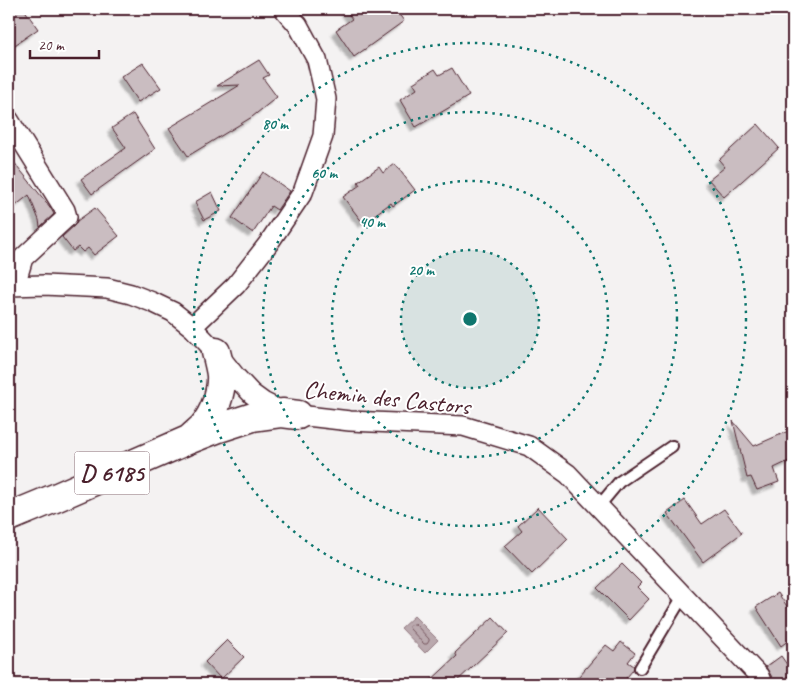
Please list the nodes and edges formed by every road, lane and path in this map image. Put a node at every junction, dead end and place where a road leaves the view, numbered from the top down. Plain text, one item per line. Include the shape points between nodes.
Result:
1 (284, 9) edge
2 (9, 120) edge
3 (12, 286) edge
4 (192, 326) junction
5 (216, 352) junction
6 (298, 415) junction
7 (188, 440) junction
8 (672, 446) dead end
9 (599, 506) junction
10 (9, 517) edge
11 (683, 596) junction
12 (640, 668) dead end
13 (762, 684) edge

1 - 4 street via 298,25 317,60 326,99 323,136 302,192 268,244 236,285
2 - 3 street via 67,217 22,258
3 - 4 street, Chemin des Castors via 107,288 152,302
4 - 5 street, Chemin des Castors
5 - 6 street, Chemin des Castors via 252,394 277,409
5 - 7 highway via 221,387 214,409 202,428
6 - 7 highway, D 6185 via 282,413 253,417
6 - 9 street, Chemin des Castors via 350,421 463,426 492,434 529,446 568,474
7 - 10 highway, D 6185
8 - 9 lane via 619,482
9 - 11 street, Chemin des Castors
11 - 12 lane
11 - 13 street, Chemin des Castors via 759,676

